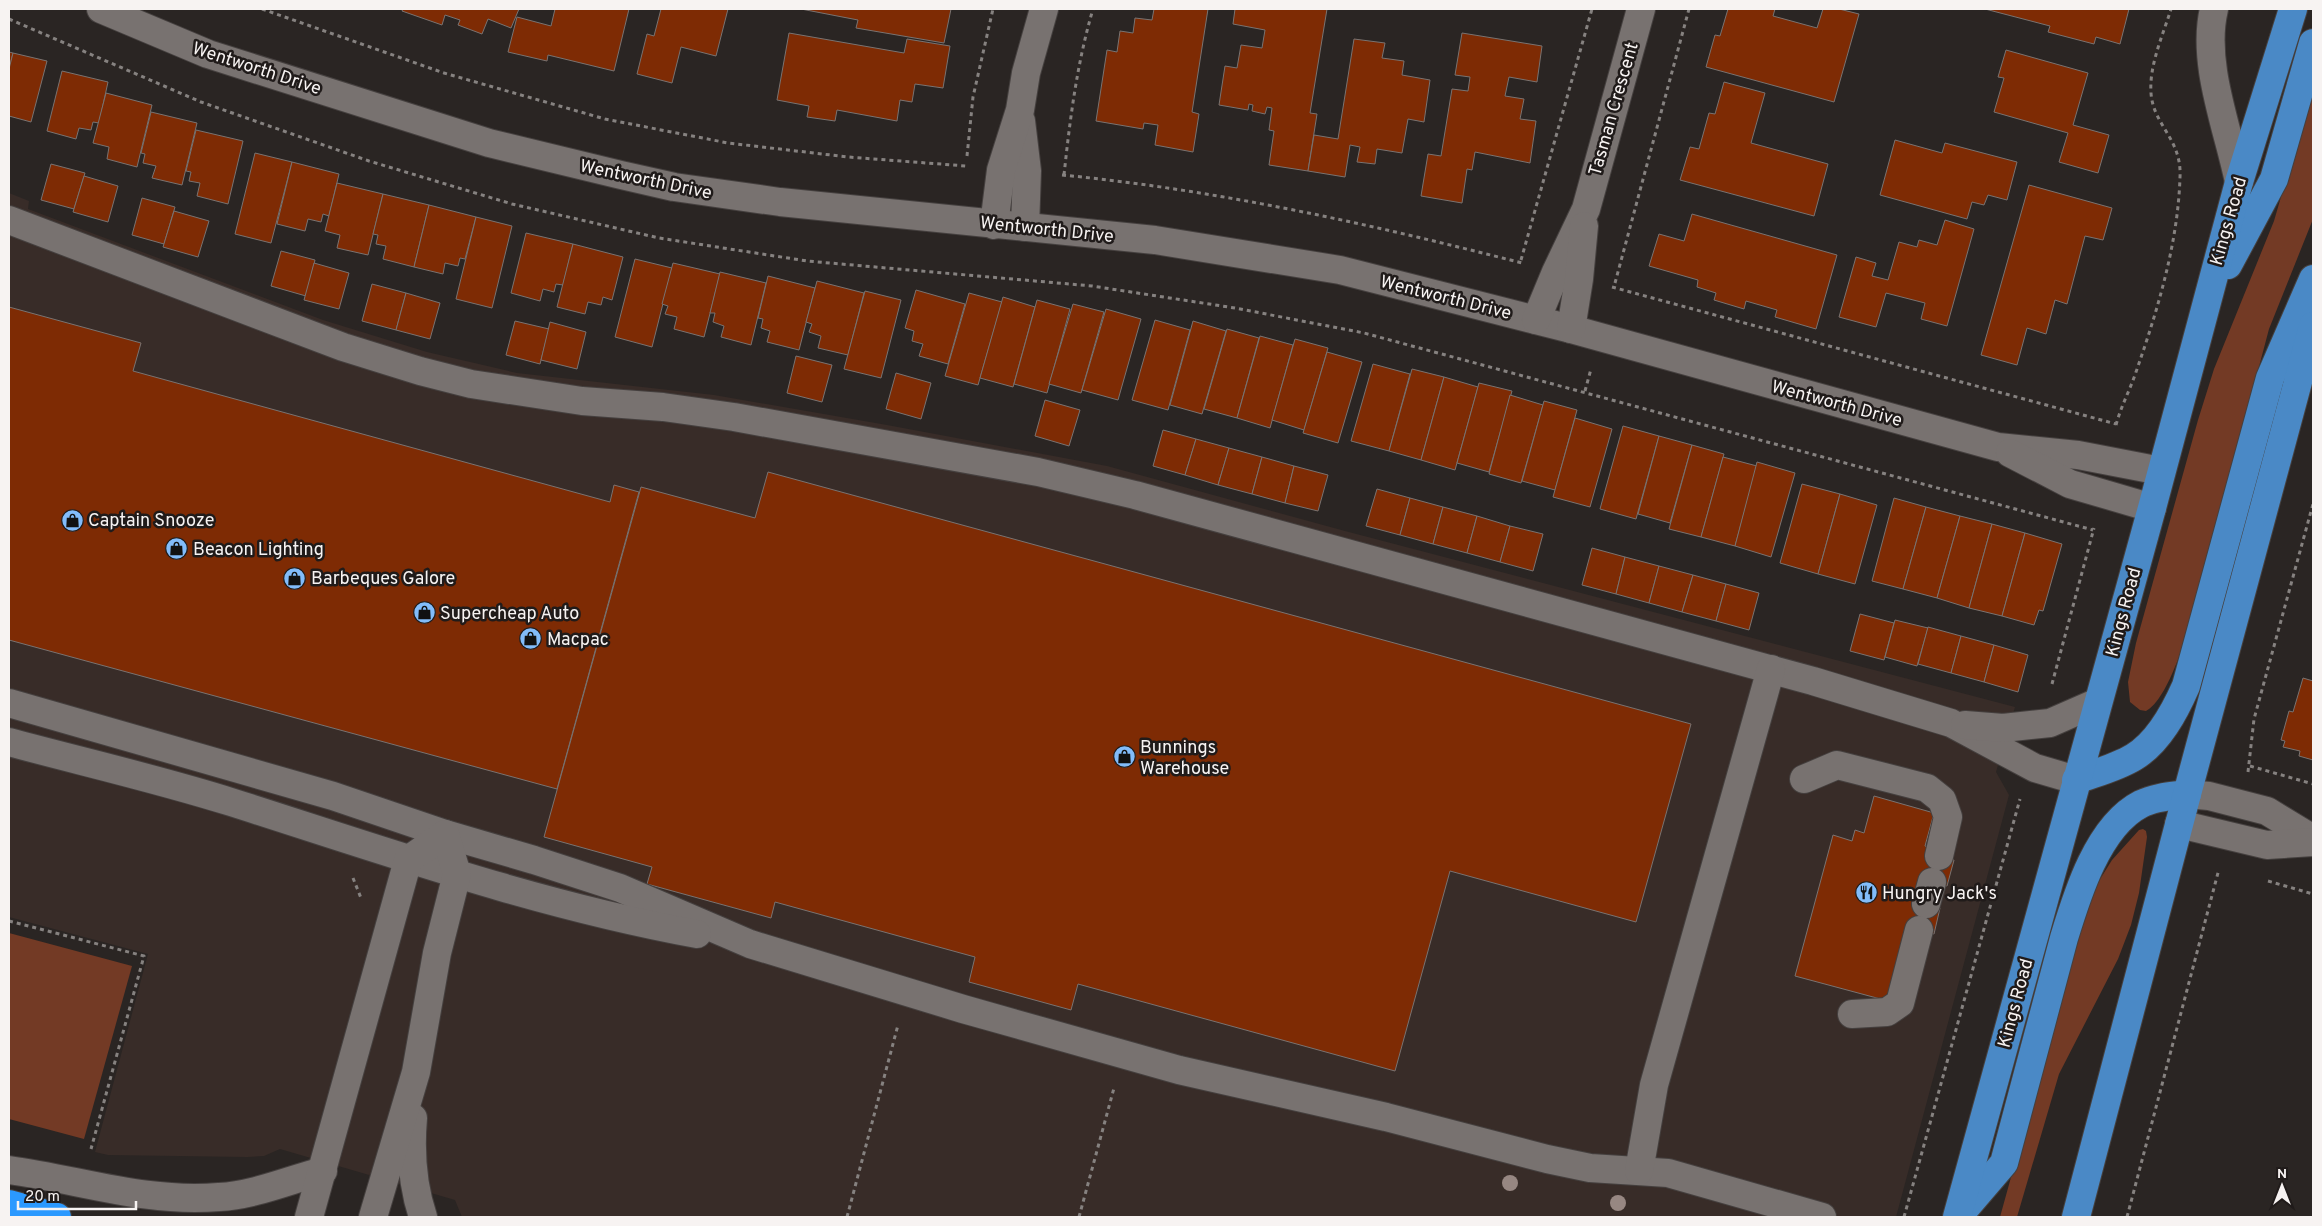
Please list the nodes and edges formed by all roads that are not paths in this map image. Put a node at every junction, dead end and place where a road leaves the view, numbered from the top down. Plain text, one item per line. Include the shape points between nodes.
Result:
1 (101, 9) edge
2 (1044, 9) edge
3 (1641, 9) edge
4 (2214, 9) edge
5 (2293, 9) edge
6 (2313, 43) edge
7 (1020, 110) junction
8 (2239, 182) junction
9 (1586, 209) junction
10 (9, 220) edge
11 (994, 225) junction
12 (1026, 228) junction
13 (2313, 279) edge
14 (2204, 311) junction
15 (1536, 320) junction
16 (2313, 326) edge
17 (1571, 329) junction
18 (1998, 447) junction
19 (2161, 471) junction
20 (2152, 508) junction
21 (1771, 670) junction
22 (2098, 702) junction
23 (9, 703) edge
24 (1951, 724) junction
25 (9, 742) edge
26 (1804, 780) dead end
27 (2076, 780) junction
28 (2187, 794) junction
29 (2179, 824) junction
30 (445, 834) junction
31 (2313, 841) edge
32 (408, 860) junction
33 (457, 874) junction
34 (1932, 881) dead end
35 (1919, 930) dead end
36 (750, 944) junction
37 (1852, 1014) dead end
38 (416, 1072) junction
39 (9, 1170) edge
40 (323, 1171) junction
41 (1639, 1171) junction
42 (9, 1204) edge
43 (57, 1217) edge
44 (309, 1217) edge
45 (373, 1217) edge
46 (422, 1217) edge
47 (1822, 1217) edge
48 (1958, 1217) edge
49 (2076, 1217) edge

1 - 11 street, Wentworth Drive via 208,54 489,143 551,159 727,196
2 - 7 street via 1026,72
3 - 9 street, Tasman Crescent
4 - 8 street via 2209,46
5 - 8 main road, Kings Road
6 - 14 main road via 2274,179
7 - 11 street via 1001,170
7 - 12 street via 1026,172
8 - 14 main road, Kings Road
9 - 15 street, Tasman Crescent
9 - 17 street, Tasman Crescent via 1580,279
10 - 21 street via 343,347 420,371 527,394 734,417 1038,472 1135,495
11 - 12 street, Wentworth Drive
12 - 15 street, Wentworth Drive via 1155,240 1340,270
13 - 27 main road via 2270,378 2186,686 2174,714 2135,757
14 - 19 main road, Kings Road
15 - 17 street, Wentworth Drive
16 - 28 main road
17 - 18 street, Wentworth Drive
18 - 19 street, Wentworth Drive via 2078,455
18 - 20 street, Wentworth Drive via 2070,484
19 - 20 main road, Kings Road
20 - 22 main road, Kings Road
21 - 24 street
21 - 41 street via 1654,1085
22 - 24 street via 2070,716 2041,724 2003,728
22 - 27 main road, Kings Road
23 - 30 street via 323,794
24 - 27 street via 2029,765
25 - 32 street via 195,791
26 - 34 street via 1836,765 1927,788 1942,800 1948,817
27 - 48 main road, Kings Road
28 - 29 main road
28 - 31 street via 2209,796 2267,811
28 - 48 main road via 2142,804 2127,814 2097,853 2074,904 2004,1163
29 - 31 street via 2267,844
29 - 49 main road
30 - 32 street
30 - 33 street
30 - 36 street via 620,888
32 - 33 street
32 - 40 street
33 - 36 street via 648,925
33 - 38 street via 437,953
35 - 37 street via 1900,1003 1887,1012
36 - 41 street via 963,1009 1188,1072 1386,1117 1547,1159 1590,1168
38 - 45 street
38 - 46 street via 410,1150
39 - 40 street via 117,1192 174,1198 221,1197 268,1188
40 - 44 street
41 - 47 street via 1668,1173
42 - 43 highway

